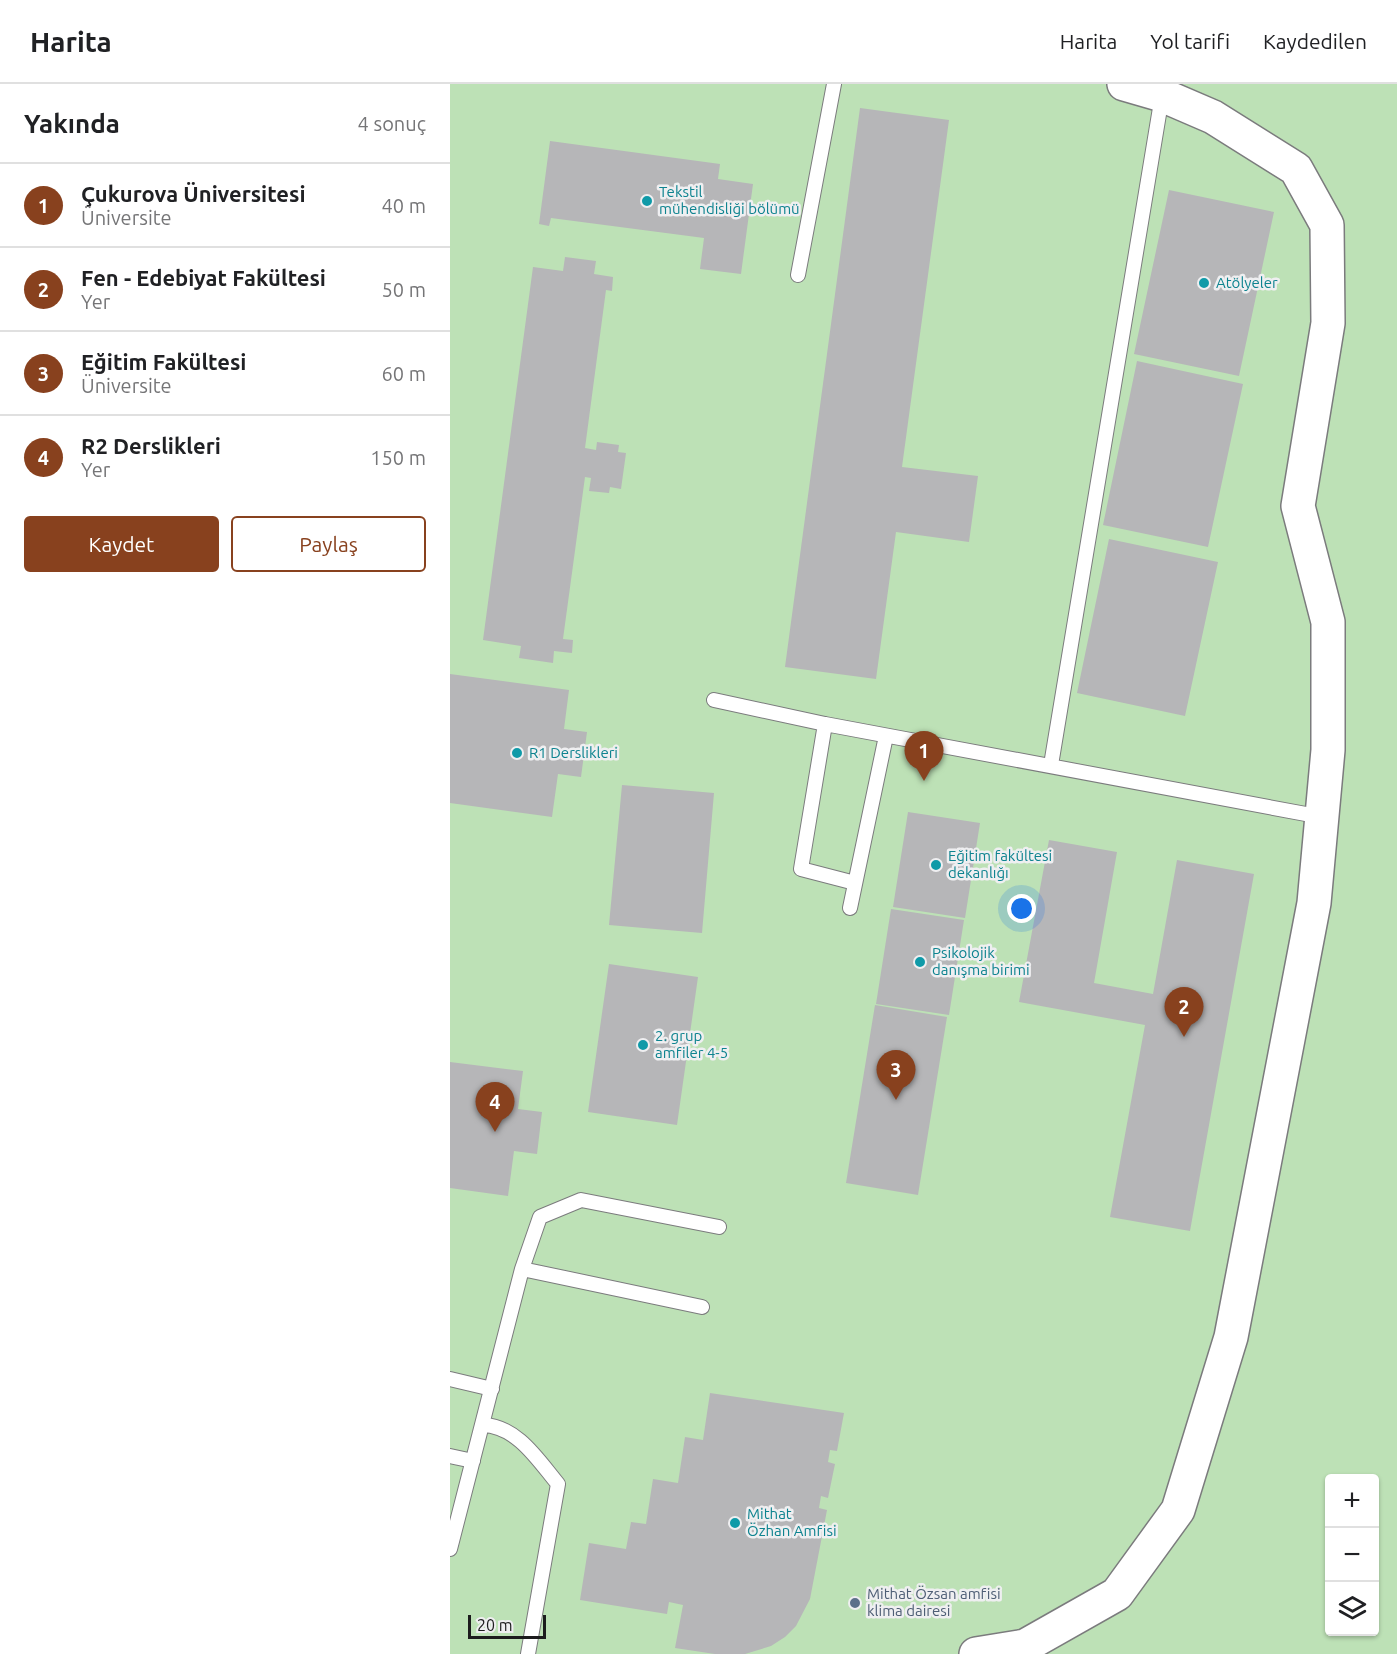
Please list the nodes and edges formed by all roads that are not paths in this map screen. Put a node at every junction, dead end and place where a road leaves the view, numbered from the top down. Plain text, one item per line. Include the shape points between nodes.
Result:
1 (834, 84) edge
2 (1124, 84) edge
3 (1162, 95) junction
4 (798, 275) dead end
5 (714, 700) dead end
6 (825, 724) junction
7 (886, 736) junction
8 (1051, 765) junction
9 (1322, 817) junction
10 (855, 883) junction
11 (850, 908) dead end
12 (719, 1227) dead end
13 (522, 1269) junction
14 (702, 1307) dead end
15 (450, 1379) edge
16 (492, 1389) junction
17 (483, 1425) junction
18 (450, 1456) edge
19 (473, 1461) junction
20 (450, 1549) edge
21 (528, 1654) edge
22 (976, 1654) edge

1 - 4 lane
2 - 3 street
3 - 8 lane
3 - 9 street via 1213,117 1296,170 1327,225 1328,323 1298,506 1328,622 1328,750
5 - 6 lane
6 - 7 lane
6 - 10 lane via 801,869
7 - 8 lane
7 - 10 lane
8 - 9 lane
9 - 22 street via 1314,903 1230,1337 1178,1510 1117,1594 1025,1646
10 - 11 lane
12 - 13 lane via 581,1200 540,1217
13 - 14 lane
13 - 16 lane
15 - 16 lane
16 - 17 lane
17 - 19 lane
17 - 21 lane via 493,1425 523,1442 558,1484
18 - 19 lane
19 - 20 lane

